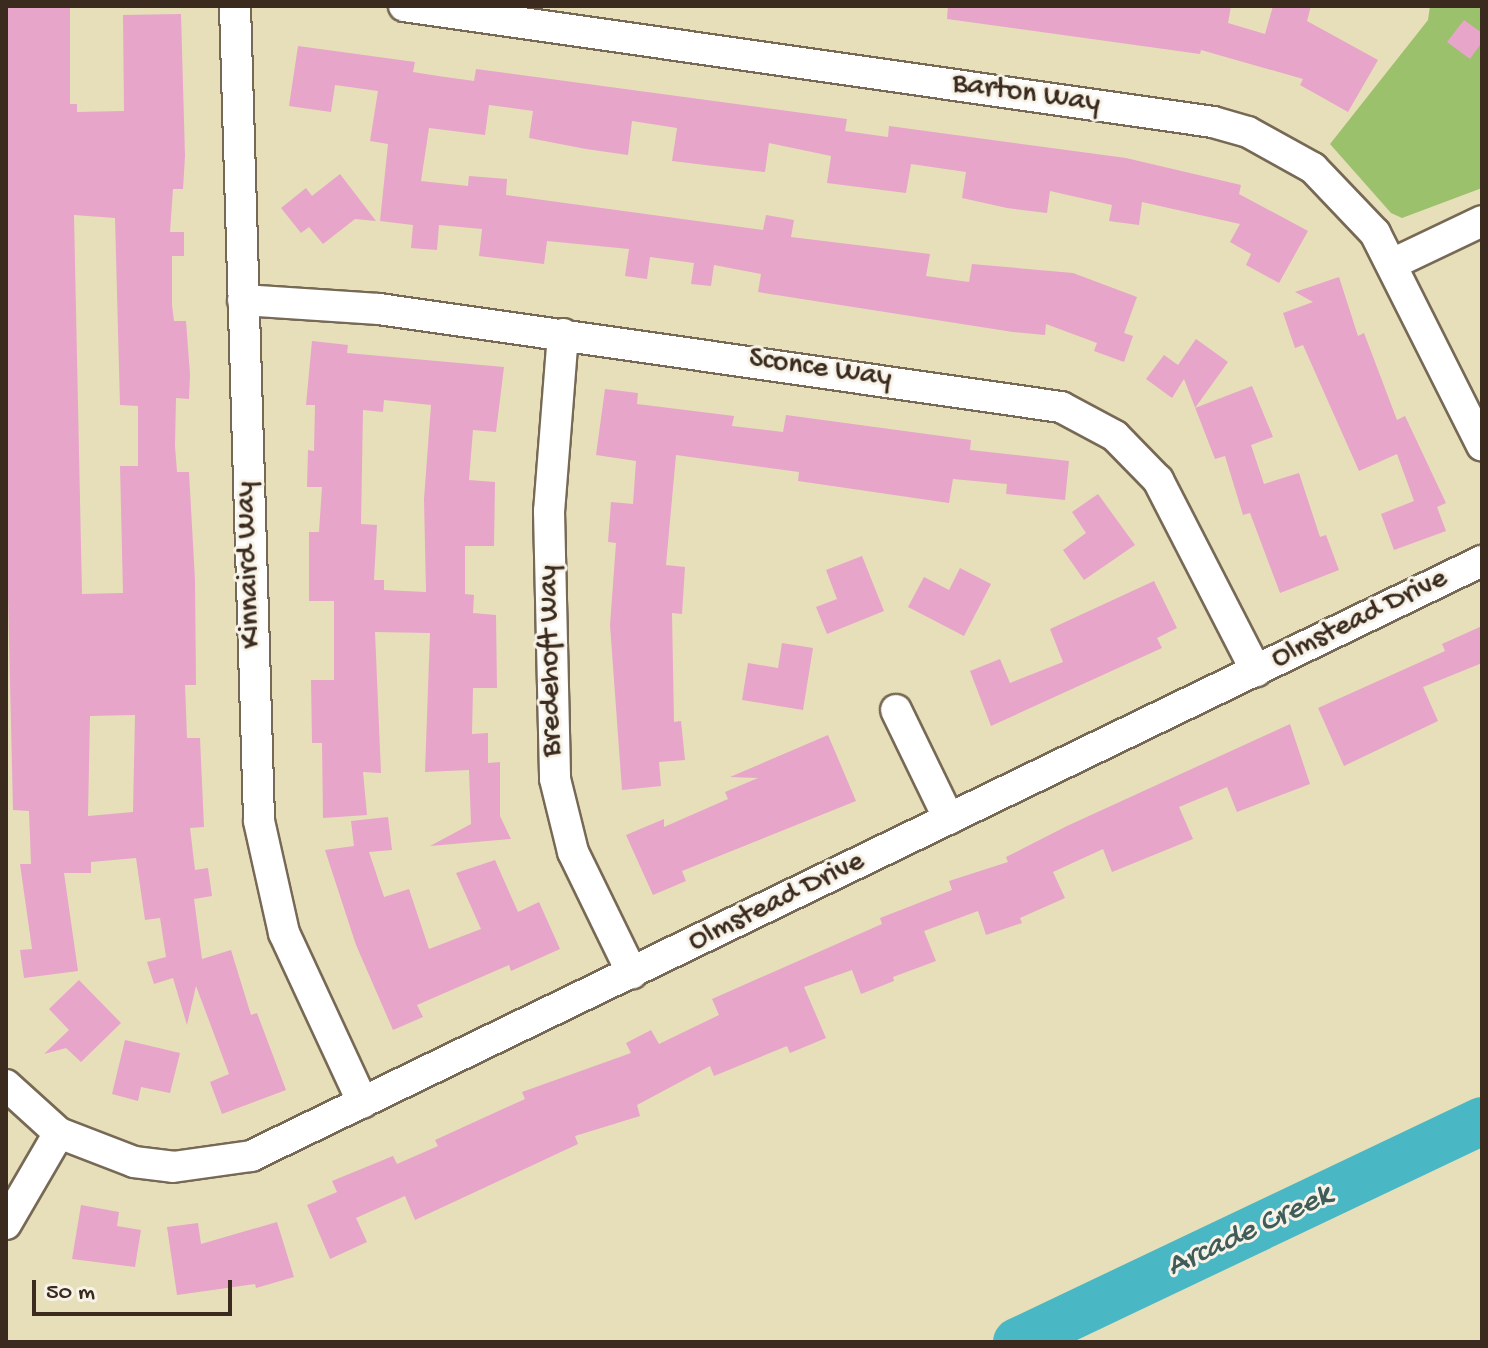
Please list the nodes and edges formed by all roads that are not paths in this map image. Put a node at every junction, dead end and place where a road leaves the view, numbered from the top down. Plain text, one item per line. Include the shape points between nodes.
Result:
1 (235, 6) edge
2 (404, 6) edge
3 (1482, 221) edge
4 (1392, 264) junction
5 (243, 300) junction
6 (563, 334) junction
7 (1482, 446) edge
8 (1482, 561) edge
9 (1256, 671) junction
10 (896, 710) dead end
11 (949, 819) junction
12 (632, 973) junction
13 (6, 1085) edge
14 (363, 1103) junction
15 (59, 1133) junction
16 (6, 1224) edge

1 - 5 street, Kinnaird Way
2 - 4 street, Barton Way via 1213,122 1282,148 1313,168 1340,191
3 - 4 street
4 - 7 street, Barton Way
5 - 6 street, Sconce Way via 379,309
5 - 14 street, Kinnaird Way via 259,821 284,933
6 - 9 street, Sconce Way via 1023,398 1080,414 1131,449 1158,480
6 - 12 street, Bredehoft Way via 549,511 555,779 573,852
8 - 9 street, Olmstead Drive
9 - 11 street, Olmstead Drive
10 - 11 street
11 - 12 street, Olmstead Drive
12 - 14 street, Olmstead Drive
13 - 15 street
14 - 15 street, Olmstead Drive via 269,1148 213,1165 134,1162
15 - 16 street

